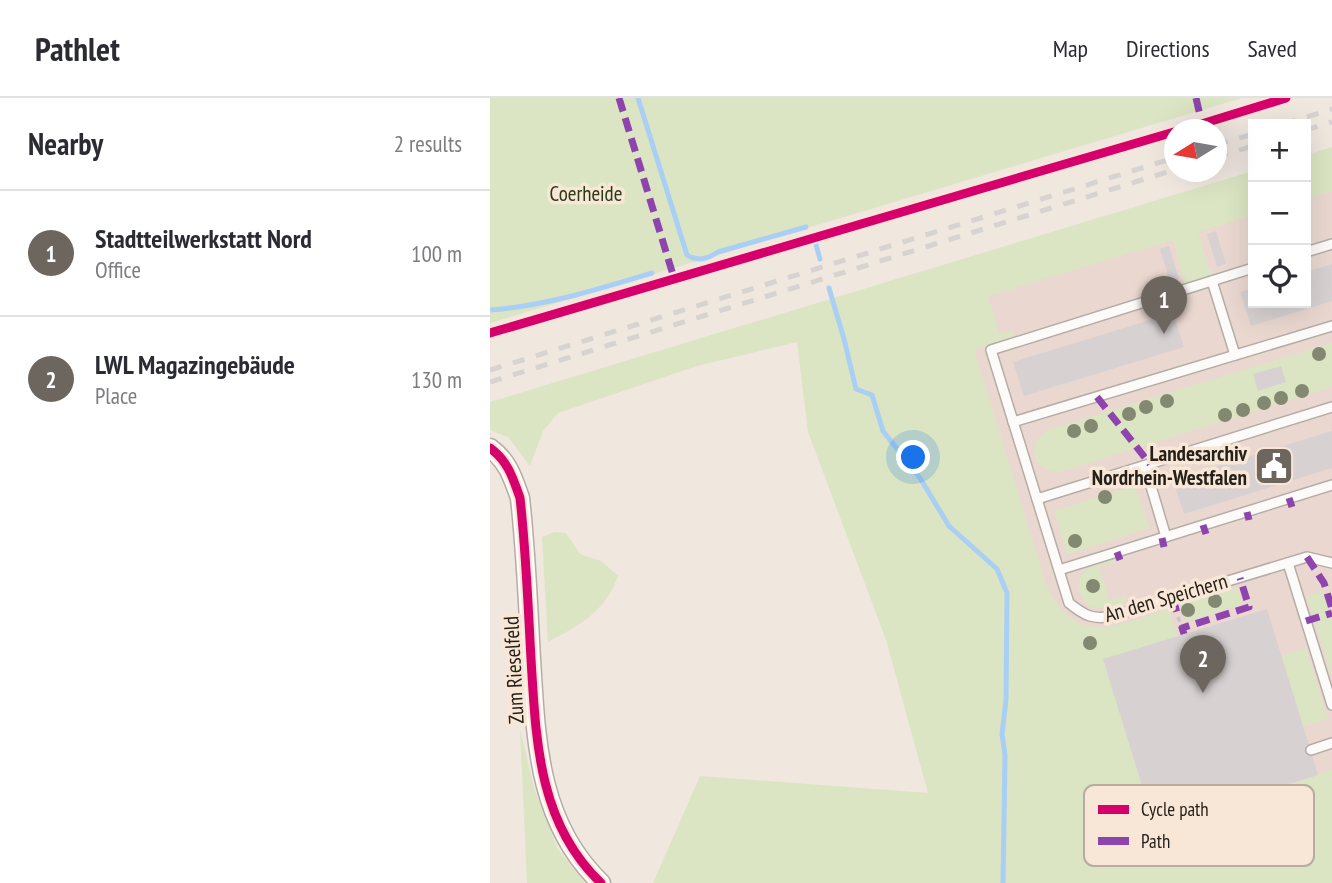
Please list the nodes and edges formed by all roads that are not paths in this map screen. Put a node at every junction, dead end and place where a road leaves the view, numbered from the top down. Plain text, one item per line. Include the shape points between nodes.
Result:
1 (1332, 244) edge
2 (1311, 250) edge
3 (1248, 270) edge
4 (1212, 281) junction
5 (1332, 326) edge
6 (1235, 355) junction
7 (1332, 407) edge
8 (1013, 422) junction
9 (490, 448) edge
10 (1144, 466) junction
11 (1332, 485) edge
12 (1037, 499) junction
13 (1166, 537) junction
14 (1287, 563) junction
15 (1332, 563) edge
16 (1059, 570) junction
17 (1332, 705) edge
18 (1332, 743) edge
19 (1311, 750) dead end
20 (601, 883) edge

1 - 2 lane
3 - 4 lane, An den Speichern
4 - 6 lane
4 - 8 lane, An den Speichern via 991,350
5 - 6 lane
6 - 8 lane
7 - 10 lane
8 - 12 lane, An den Speichern
9 - 20 street, Zum Rieselfeld via 512,473 520,498 536,733 547,794 572,848
10 - 12 lane
10 - 13 lane
11 - 13 lane
12 - 16 lane, An den Speichern
13 - 16 lane
14 - 15 lane, An den Speichern via 1307,557
14 - 16 lane, An den Speichern via 1100,619 1086,617 1069,603
14 - 17 lane
18 - 19 lane

